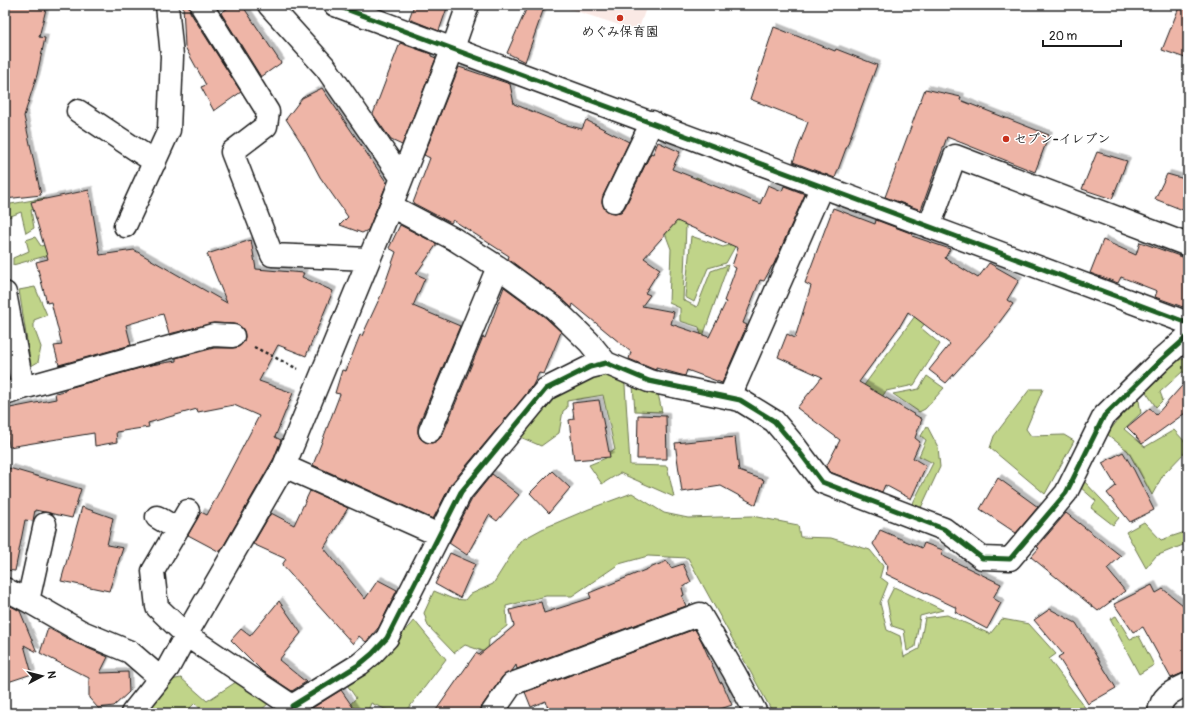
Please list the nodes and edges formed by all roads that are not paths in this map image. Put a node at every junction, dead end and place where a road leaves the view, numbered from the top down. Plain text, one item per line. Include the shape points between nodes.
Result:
1 (167, 5) edge
2 (201, 5) edge
3 (269, 5) edge
4 (336, 5) edge
5 (468, 5) edge
6 (453, 48) junction
7 (78, 111) dead end
8 (652, 122) junction
9 (155, 162) junction
10 (402, 177) junction
11 (822, 186) junction
12 (614, 201) dead end
13 (391, 206) junction
14 (125, 226) dead end
15 (929, 226) junction
16 (1188, 245) edge
17 (370, 259) junction
18 (498, 267) junction
19 (5, 293) edge
20 (1188, 323) edge
21 (233, 336) road end
22 (1188, 336) edge
23 (606, 364) junction
24 (14, 391) edge
25 (729, 398) junction
26 (430, 431) dead end
27 (284, 466) junction
28 (188, 511) dead end
29 (157, 517) dead end
30 (45, 524) dead end
31 (177, 530) junction
32 (439, 535) junction
33 (5, 589) edge
34 (28, 601) junction
35 (186, 635) junction
36 (160, 678) junction
37 (1188, 684) edge
38 (295, 710) edge
39 (500, 710) edge
40 (132, 713) edge
41 (756, 713) edge
42 (1159, 713) edge

1 - 9 street via 172,56 169,130
2 - 17 street via 268,112 266,126 232,152 272,255
3 - 10 street via 326,68
4 - 6 street
5 - 6 street
6 - 8 street
6 - 10 street
7 - 9 street
8 - 11 street
8 - 12 street
9 - 14 street
10 - 13 street
11 - 15 street
11 - 25 street
13 - 17 street
13 - 18 street via 454,239
15 - 16 street via 955,156
15 - 20 street
17 - 27 street
18 - 23 street via 554,308 589,342
18 - 26 street
19 - 24 street
21 - 24 street via 213,335
22 - 25 street via 1104,416 1066,493 1010,559 982,558 944,529 822,482 774,422 740,400
23 - 25 street via 649,381
23 - 32 street via 590,366 546,389 461,492
27 - 32 street
27 - 35 street
28 - 31 street
29 - 31 street
30 - 34 street
31 - 35 street via 153,571 157,607
32 - 38 street via 387,638 360,664
33 - 34 street
34 - 36 street via 82,632 130,652
35 - 36 street
35 - 38 street
36 - 40 street
37 - 42 street via 1170,692 1160,704
39 - 41 street via 512,684 700,614

